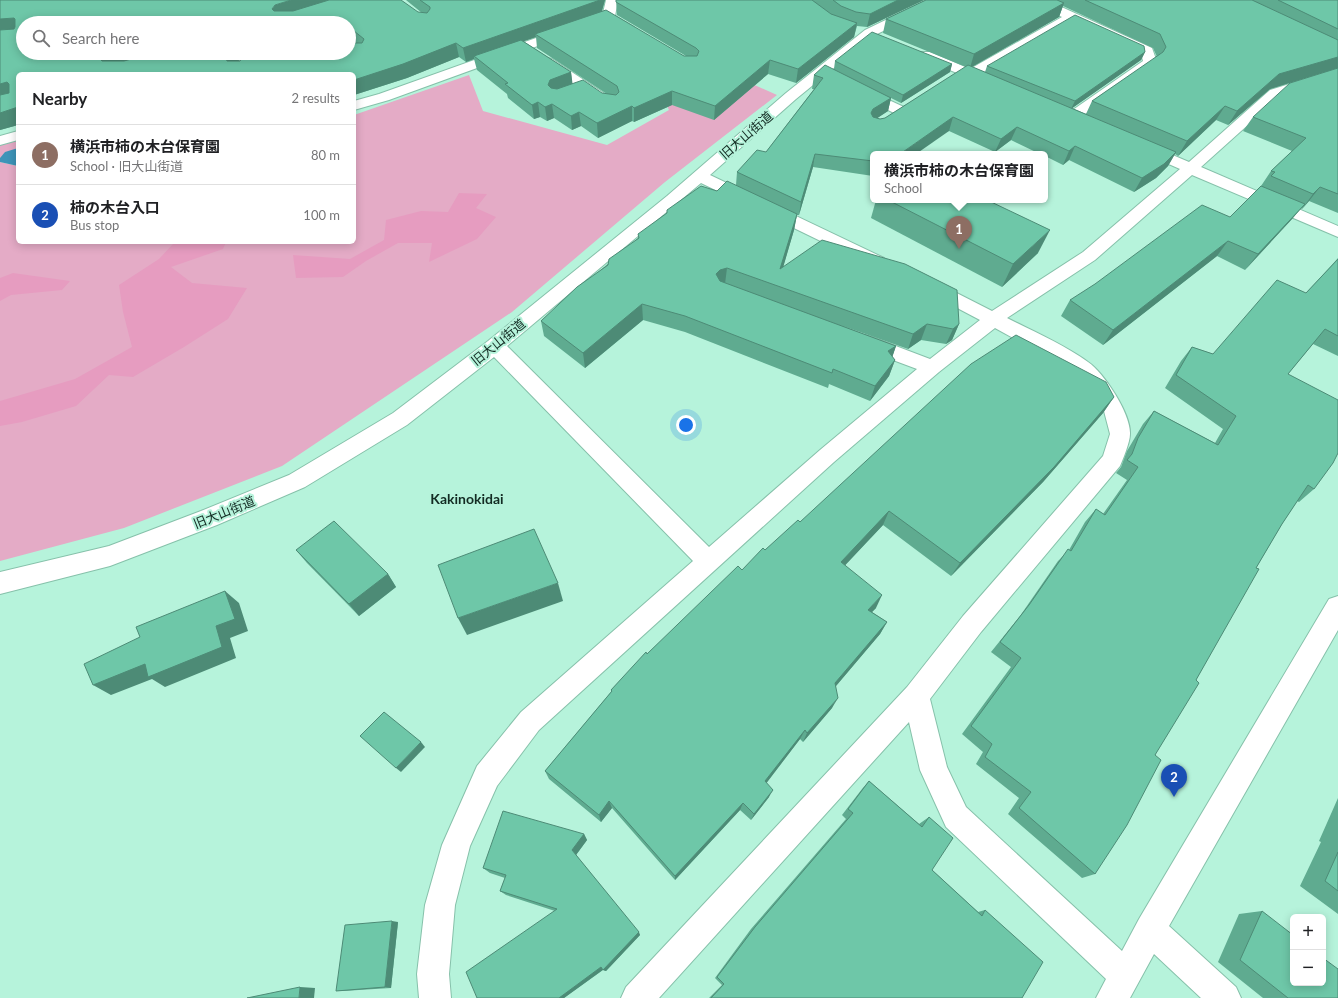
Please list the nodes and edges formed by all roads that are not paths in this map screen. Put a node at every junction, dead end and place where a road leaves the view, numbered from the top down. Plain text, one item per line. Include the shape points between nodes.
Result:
1 (612, 0) edge
2 (937, 0) edge
3 (1036, 0) edge
4 (608, 17) junction
5 (1071, 17) junction
6 (594, 22) edge
7 (573, 29) edge
8 (642, 37) edge
9 (524, 47) junction
10 (913, 51) edge
11 (247, 60) edge
12 (240, 71) edge
13 (968, 73) junction
14 (1338, 73) edge
15 (952, 79) edge
16 (848, 84) edge
17 (1000, 86) edge
18 (586, 88) junction
19 (572, 93) edge
20 (914, 103) edge
21 (356, 105) edge
22 (612, 105) edge
23 (901, 111) junction
24 (1057, 111) edge
25 (888, 119) edge
26 (16, 136) edge
27 (0, 141) edge
28 (1127, 141) edge
29 (1189, 168) junction
30 (700, 176) junction
31 (1338, 232) edge
32 (895, 270) edge
33 (916, 280) edge
34 (994, 320) junction
35 (851, 337) edge
36 (495, 346) junction
37 (932, 367) junction
38 (709, 562) junction
39 (0, 583) edge
40 (1338, 608) edge
41 (1331, 637) edge
42 (916, 696) junction
43 (1150, 930) junction
44 (1119, 987) edge
45 (435, 998) edge
46 (637, 998) edge
47 (1225, 998) edge

1 - 4 street
2 - 30 street, 旧大山街道 via 868,34 829,74 791,96
3 - 5 street
4 - 6 street
4 - 8 street
5 - 13 street
5 - 24 street via 1147,51 1150,62 1079,120
7 - 9 street
9 - 18 street
9 - 21 street
10 - 13 street
11 - 12 street
13 - 15 street
13 - 17 street
14 - 29 street via 1275,93
16 - 23 street
18 - 19 street
18 - 22 street
20 - 23 street
23 - 25 street
26 - 27 street
28 - 29 street
29 - 31 street
29 - 34 street via 1089,256
30 - 32 street
30 - 36 street, 旧大山街道
33 - 34 street
34 - 37 street
34 - 42 street via 1082,367 1099,385 1114,410 1120,434 1112,460 972,624
35 - 37 street
36 - 38 street
36 - 39 street, 旧大山街道 via 400,419 297,481 110,556
37 - 38 street via 827,456
38 - 45 street via 530,721 487,776 456,845 440,906 433,974
40 - 41 street
41 - 43 street
42 - 44 street via 934,770 956,817
42 - 46 street
43 - 44 street
43 - 47 street

